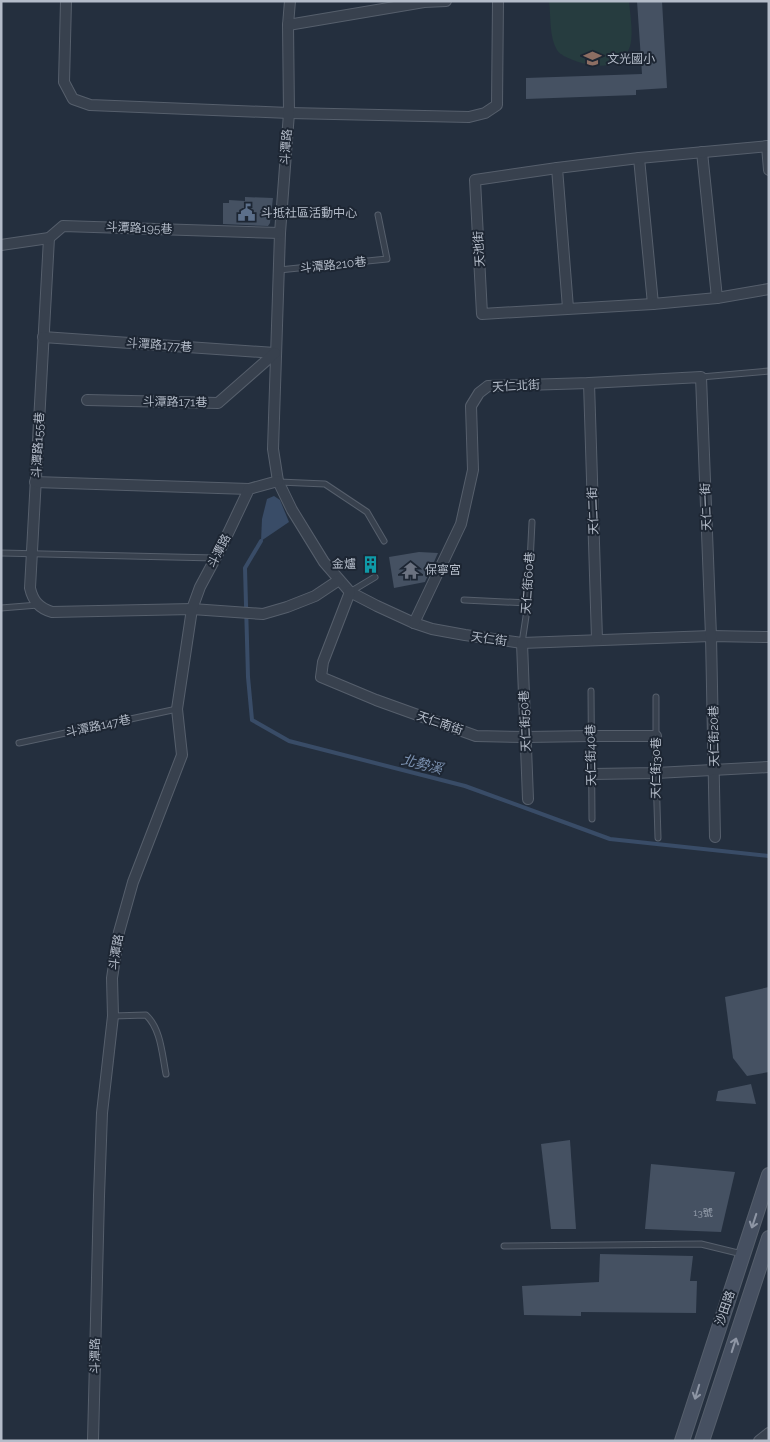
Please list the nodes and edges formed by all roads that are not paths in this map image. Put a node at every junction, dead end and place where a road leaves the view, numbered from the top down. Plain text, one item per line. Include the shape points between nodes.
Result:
1 (66, 1) edge
2 (290, 1) edge
3 (446, 1) edge
4 (498, 1) edge
5 (288, 25) junction
6 (289, 113) junction
7 (768, 146) edge
8 (702, 152) junction
9 (639, 158) junction
10 (557, 168) junction
11 (769, 170) edge
12 (378, 215) dead end
13 (280, 232) junction
14 (49, 238) junction
15 (1, 245) edge
16 (280, 270) junction
17 (769, 289) edge
18 (717, 298) junction
19 (653, 304) junction
20 (568, 308) junction
21 (43, 337) junction
22 (276, 353) junction
23 (769, 371) edge
24 (701, 377) junction
25 (590, 383) junction
26 (87, 400) dead end
27 (36, 482) junction
28 (278, 482) junction
29 (249, 489) junction
30 (532, 522) dead end
31 (384, 541) dead end
32 (1, 553) edge
33 (32, 553) junction
34 (216, 558) junction
35 (375, 577) dead end
36 (339, 580) junction
37 (350, 592) junction
38 (464, 600) dead end
39 (528, 603) junction
40 (38, 605) junction
41 (1, 608) edge
42 (192, 609) junction
43 (414, 623) junction
44 (711, 636) junction
45 (769, 637) edge
46 (598, 640) junction
47 (522, 643) junction
48 (591, 692) dead end
49 (656, 697) dead end
50 (177, 709) junction
51 (591, 736) junction
52 (656, 736) junction
53 (526, 737) junction
54 (19, 743) dead end
55 (769, 767) edge
56 (715, 770) junction
57 (592, 774) junction
58 (656, 774) junction
59 (528, 799) dead end
60 (592, 818) dead end
61 (715, 836) dead end
62 (658, 838) dead end
63 (112, 1016) junction
64 (166, 1074) dead end
65 (769, 1175) edge
66 (769, 1238) edge
67 (504, 1246) dead end
68 (744, 1254) junction
69 (707, 1362) junction
70 (727, 1366) junction
71 (769, 1433) edge
72 (93, 1441) edge
73 (682, 1441) edge
74 (702, 1441) edge
75 (758, 1441) edge

1 - 6 street via 64,82 74,99 90,105
2 - 5 street, 斗潭路
3 - 5 street
4 - 6 street, 斗潭路 via 497,105 486,113 469,117
5 - 6 street, 斗潭路
6 - 13 street, 斗潭路
7 - 8 street, 天池街
7 - 11 street, 天池街
8 - 9 street, 天池街
8 - 18 street
9 - 10 street, 天池街
9 - 19 street
10 - 20 street
10 - 20 street, 天池街 via 475,180 482,314
12 - 16 lane, 斗潭路210巷 via 387,259
13 - 14 street, 斗潭路195巷 via 62,226
13 - 16 street, 斗潭路
14 - 15 street, 斗潭路195巷
14 - 21 street, 斗潭路155巷
16 - 22 street, 斗潭路
17 - 18 street, 天池街
18 - 19 street, 天池街
19 - 20 street, 天池街
21 - 22 street, 斗潭路177巷
21 - 27 street, 斗潭路155巷
22 - 26 street, 斗潭路171巷 via 218,402
22 - 28 street, 斗潭路 via 273,449
23 - 24 lane, 天仁北街
24 - 25 street, 天仁北街
24 - 44 street, 天仁一街
25 - 43 street, 天仁北街 via 488,386 479,394 471,406 473,470 461,524
25 - 46 street, 天仁二街
27 - 29 street
27 - 33 street, 斗潭路155巷
28 - 29 street
28 - 31 lane via 325,484 367,512
28 - 36 street, 天仁街 via 304,531
29 - 34 street, 斗潭路
30 - 39 lane, 天仁街60巷
32 - 33 lane
33 - 34 lane
33 - 40 street, 斗潭路155巷 via 30,588
34 - 42 street, 斗潭路
35 - 37 lane
36 - 37 street, 天仁街
36 - 42 street via 315,596 263,614
37 - 43 street, 天仁街
37 - 53 street, 天仁南街 via 323,662 321,676 376,700 476,736
38 - 39 lane
39 - 47 lane, 天仁街60巷
40 - 41 lane
40 - 42 street via 52,612
42 - 50 street, 斗潭路
43 - 47 street, 天仁街 via 457,634
44 - 45 street, 天仁街
44 - 46 street, 天仁街
44 - 56 street, 天仁街20巷
46 - 47 street, 天仁街
47 - 53 street, 天仁街50巷
48 - 51 lane, 天仁街40巷
49 - 52 lane, 天仁街30巷
50 - 54 lane, 斗潭路147巷
50 - 63 street, 斗潭路 via 182,755 133,882 119,932 112,978
51 - 52 street, 天仁南街
51 - 53 street, 天仁南街
51 - 57 lane, 天仁街40巷
52 - 58 lane, 天仁街30巷
53 - 59 street, 天仁街50巷
55 - 56 street
56 - 58 street
56 - 61 street, 天仁街20巷
57 - 58 street
57 - 60 lane, 天仁街40巷
58 - 62 lane, 天仁街30巷
63 - 64 lane via 146,1015 152,1021 158,1033
63 - 72 street, 斗潭路 via 102,1113
65 -> 68 street, 沙田路
70 -> 66 street, 沙田路
67 - 68 lane via 701,1244
68 - 69 street, 沙田路
69 - 70 street
69 -> 73 street, 沙田路
70 - 74 street, 沙田路
71 - 75 street

